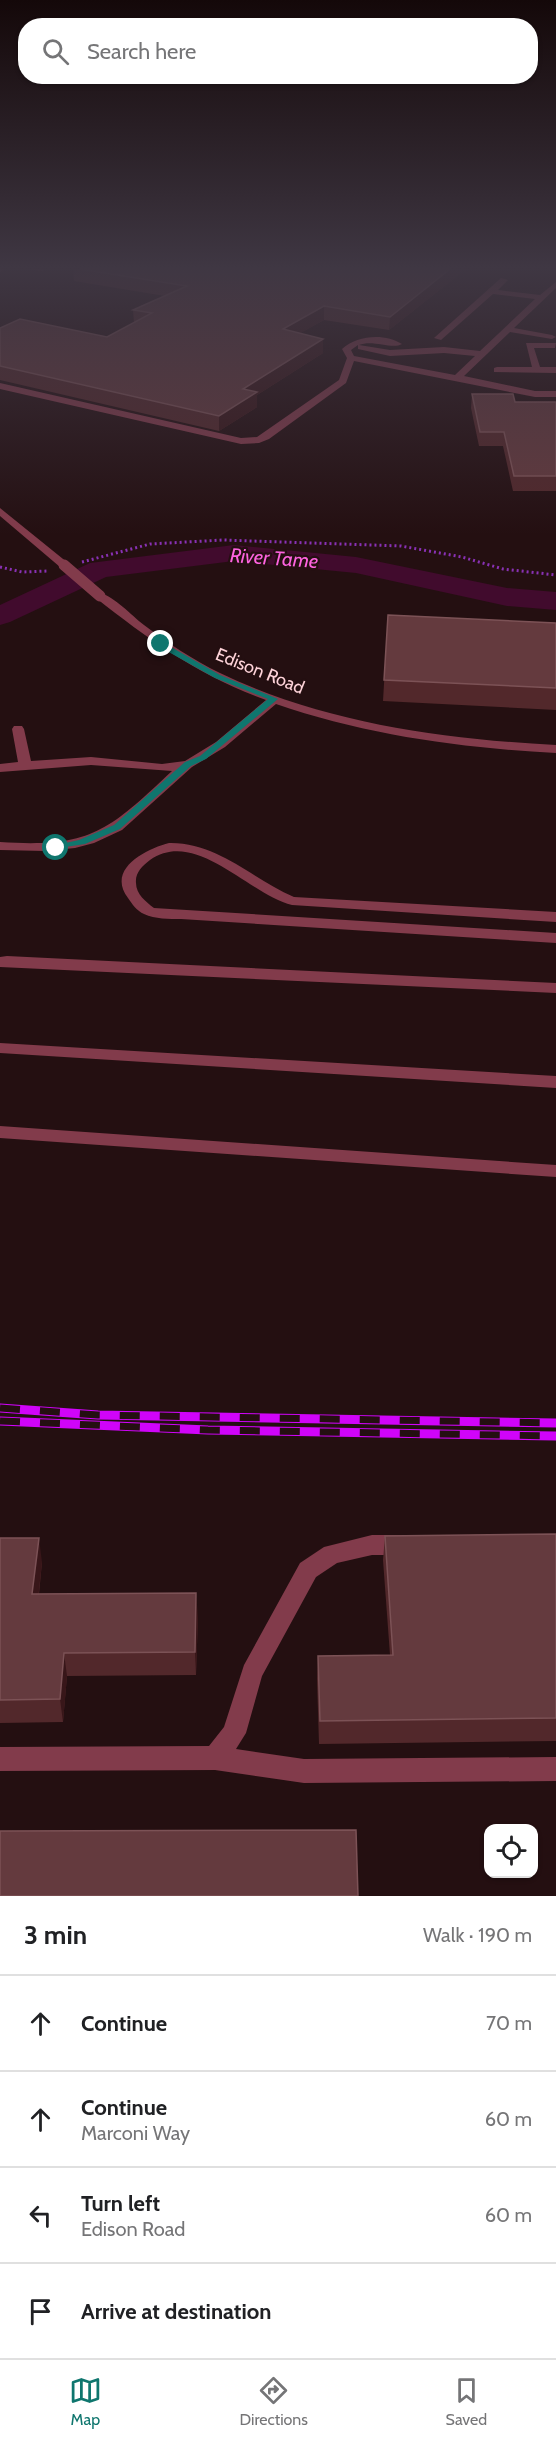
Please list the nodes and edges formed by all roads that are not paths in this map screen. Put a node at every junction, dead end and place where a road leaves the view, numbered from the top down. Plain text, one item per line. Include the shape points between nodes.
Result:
1 (349, 357) edge
2 (479, 357) edge
3 (515, 360) dead end
4 (534, 360) joint
5 (350, 362) junction
6 (496, 370) dead end
7 (537, 370) junction
8 (556, 370) edge
9 (458, 378) junction
10 (0, 386) edge
11 (556, 394) edge
12 (0, 511) edge
13 (274, 699) junction
14 (18, 729) dead end
15 (556, 749) edge
16 (188, 764) junction
17 (25, 766) junction
18 (0, 768) edge
19 (0, 846) edge
20 (556, 917) edge
21 (556, 938) edge
22 (0, 962) edge
23 (556, 988) edge
24 (0, 1048) edge
25 (556, 1082) edge
26 (0, 1132) edge
27 (556, 1172) edge
28 (418, 1545) edge
29 (215, 1758) junction
30 (0, 1759) edge
31 (556, 1769) edge

1 - 5 street
2 - 9 street
3 - 4 street
4 - 7 street
5 - 9 street via 401,373 426,372
5 - 10 street via 343,381 266,437 250,441
6 - 7 street
7 - 8 street
9 - 11 street via 536,394
12 - 13 street, Edison Road, bridge via 61,567 161,644 218,676
13 - 15 street, Edison Road via 411,734
13 - 16 street via 203,758
14 - 17 street
16 - 17 street via 160,770 113,761
16 - 19 street via 117,827 56,848
17 - 18 street
20 - 21 street via 292,901 277,896 210,854 181,847 147,853 130,876 129,888 147,910 169,914
22 - 23 street
24 - 25 street
26 - 27 street
28 - 29 street via 372,1545 332,1554 308,1570 252,1672 234,1733
29 - 30 street
29 - 31 street via 304,1771

